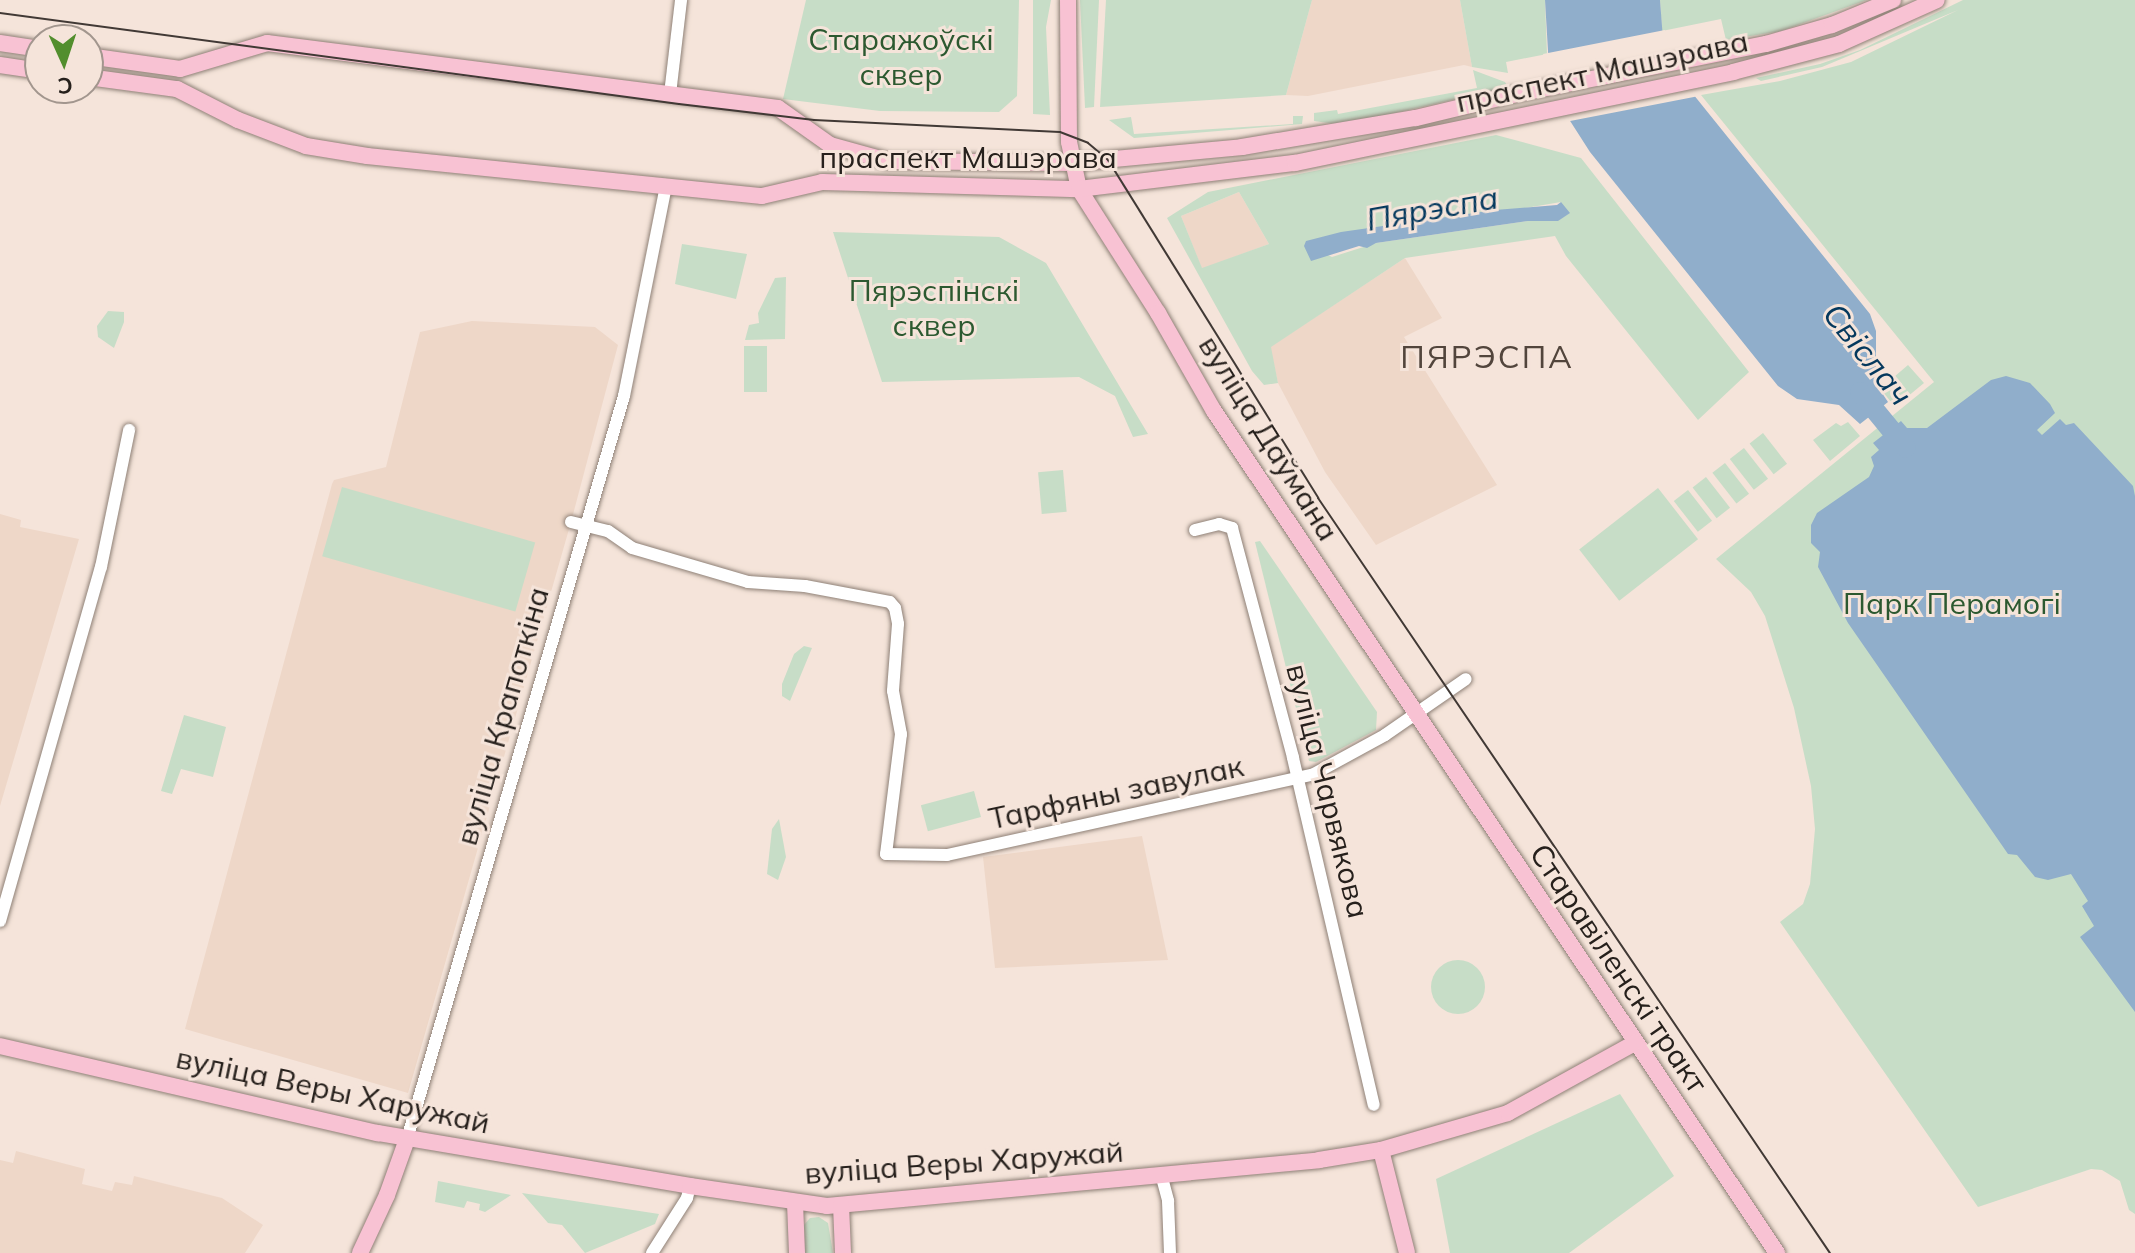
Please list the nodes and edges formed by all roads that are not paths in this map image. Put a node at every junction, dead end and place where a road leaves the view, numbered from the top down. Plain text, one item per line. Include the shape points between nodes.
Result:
1 (681, 0) edge
2 (1068, 0) edge
3 (1893, 0) edge
4 (1937, 0) edge
5 (0, 43) edge
6 (24, 47) edge
7 (104, 58) edge
8 (0, 65) edge
9 (170, 68) junction
10 (24, 69) edge
11 (104, 79) edge
12 (168, 89) junction
13 (670, 94) junction
14 (1440, 113) junction
15 (1444, 132) junction
16 (1071, 163) junction
17 (666, 185) junction
18 (1079, 189) junction
19 (129, 430) dead end
20 (571, 522) dead end
21 (585, 525) junction
22 (1195, 530) dead end
23 (1466, 679) dead end
24 (1416, 715) junction
25 (1297, 780) junction
26 (0, 921) edge
27 (1635, 1043) junction
28 (0, 1046) edge
29 (1374, 1105) dead end
30 (407, 1139) junction
31 (1381, 1150) junction
32 (1161, 1174) junction
33 (690, 1186) junction
34 (795, 1203) junction
35 (841, 1205) junction
36 (360, 1253) edge
37 (652, 1253) edge
38 (797, 1253) edge
39 (843, 1253) edge
40 (1170, 1253) edge
41 (1407, 1253) edge
42 (1777, 1253) edge

1 - 13 street
2 - 16 main road, вуліца Даўмана
3 - 14 main road, праспект Машэрава via 1832,25 1729,52
4 - 15 main road, праспект Машэрава via 1839,44 1733,72
5 - 6 main road
7 - 9 main road, праспект Машэрава
8 - 10 main road
9 - 12 main road
9 - 13 main road, праспект Машэрава via 267,43
11 - 12 main road, праспект Машэрава
12 - 17 main road, праспект Машэрава via 306,146
13 - 16 main road, праспект Машэрава via 778,108 830,145 888,161
14 - 15 main road via 1451,120
14 - 16 main road, праспект Машэрава via 1267,144
15 - 18 main road, праспект Машэрава via 1250,170
16 - 18 main road, вуліца Даўмана
17 - 18 main road, праспект Машэрава via 762,196 822,182
17 - 21 street, вуліца Крапоткіна via 624,396
18 - 24 main road, вуліца Даўмана via 1214,411
19 - 26 street via 101,567
20 - 21 street
21 - 25 street, Тарфяны завулак via 608,531 632,548 748,582 890,602 898,624 893,691 901,734 886,854 947,855
21 - 30 street, вуліца Крапоткіна
22 - 25 street, вуліца Чарвякова via 1219,524 1232,528
23 - 24 street, Тарфяны завулак
24 - 25 street, Тарфяны завулак via 1357,752
24 - 27 main road, Старавіленскі тракт
25 - 29 street, вуліца Чарвякова
27 - 31 main road, вуліца Веры Харужай via 1508,1113
27 - 42 main road, Старавіленскі тракт
28 - 30 main road, вуліца Веры Харужай
30 - 33 main road, вуліца Веры Харужай
30 - 36 main road, вуліца Крапоткіна
31 - 32 main road, вуліца Веры Харужай
31 - 41 main road
32 - 35 main road, вуліца Веры Харужай
32 - 40 street
33 - 34 main road, вуліца Веры Харужай
33 - 37 street
34 - 35 main road, вуліца Веры Харужай
34 - 38 main road
35 - 39 main road

